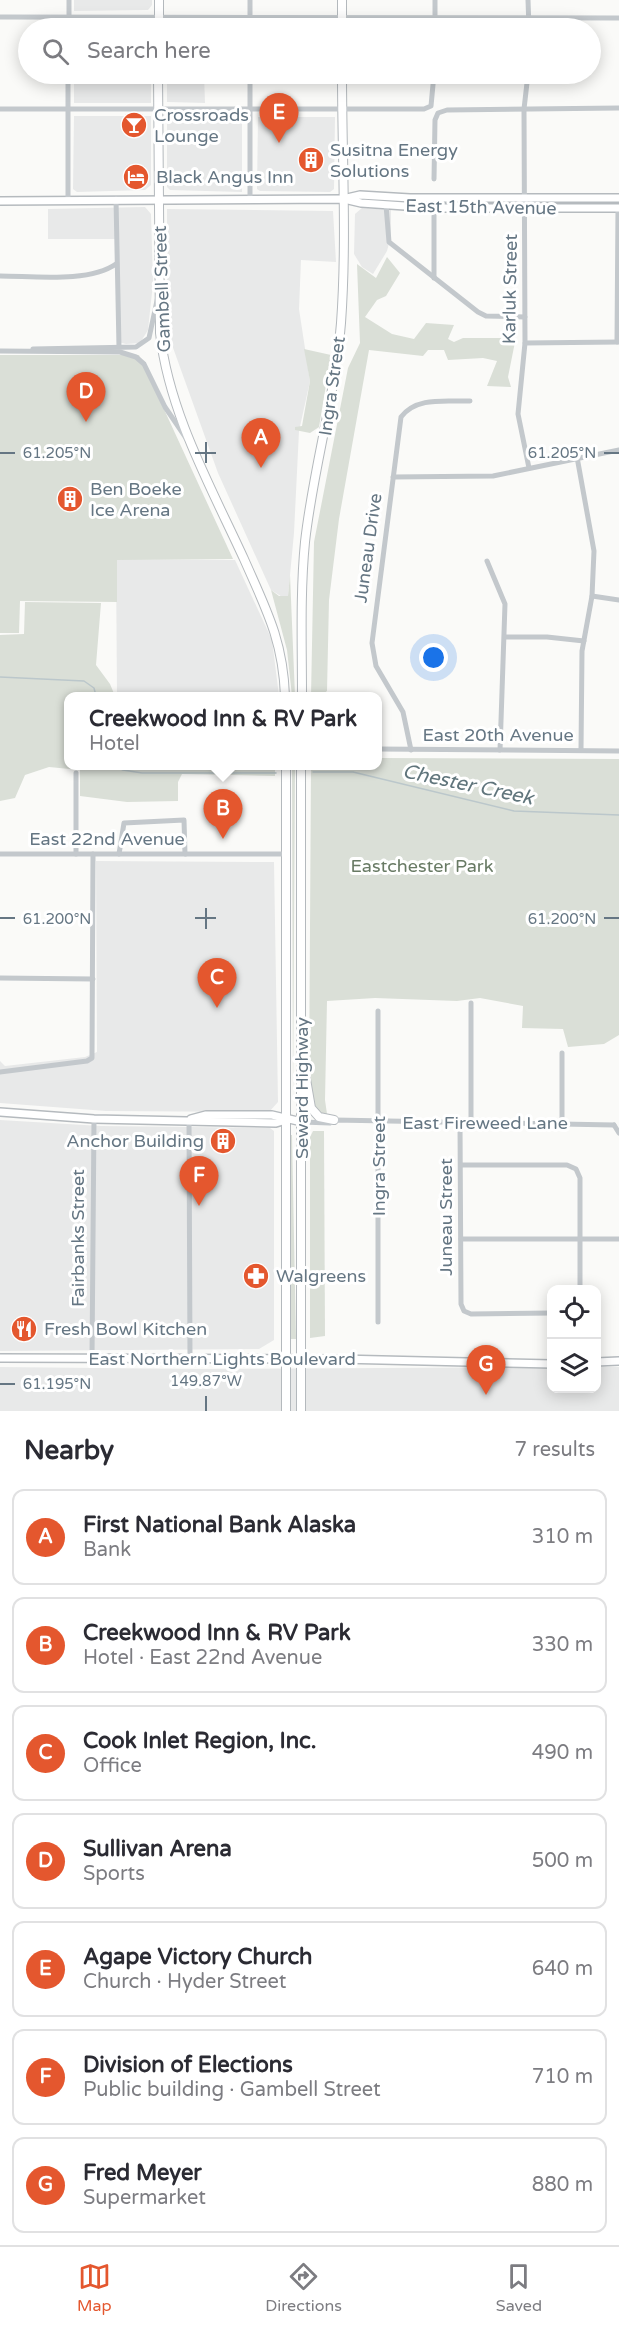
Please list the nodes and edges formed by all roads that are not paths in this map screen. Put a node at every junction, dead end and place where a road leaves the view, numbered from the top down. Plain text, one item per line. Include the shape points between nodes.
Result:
1 (69, 0) edge
2 (159, 0) edge
3 (250, 0) edge
4 (342, 0) edge
5 (435, 0) edge
6 (528, 0) edge
7 (0, 17) edge
8 (69, 17) junction
9 (250, 17) junction
10 (435, 17) junction
11 (159, 18) junction
12 (342, 18) junction
13 (529, 18) junction
14 (619, 18) edge
15 (68, 84) edge
16 (159, 84) edge
17 (250, 84) edge
18 (342, 84) edge
19 (433, 84) edge
20 (527, 84) edge
21 (619, 108) edge
22 (0, 109) edge
23 (524, 109) junction
24 (68, 110) junction
25 (158, 110) junction
26 (250, 110) junction
27 (342, 110) junction
28 (434, 179) dead end
29 (159, 198) junction
30 (526, 198) junction
31 (619, 198) edge
32 (116, 199) junction
33 (250, 199) junction
34 (344, 199) junction
35 (0, 201) edge
36 (68, 201) junction
37 (386, 205) junction
38 (434, 208) junction
39 (526, 208) junction
40 (618, 208) edge
41 (116, 264) junction
42 (0, 276) edge
43 (434, 278) junction
44 (160, 286) junction
45 (525, 317) junction
46 (618, 342) edge
47 (525, 343) junction
48 (119, 346) junction
49 (0, 351) edge
50 (20, 351) junction
51 (470, 401) dead end
52 (619, 450) edge
53 (195, 452) junction
54 (577, 457) junction
55 (529, 468) junction
56 (393, 477) junction
57 (487, 561) dead end
58 (592, 596) junction
59 (619, 600) edge
60 (505, 637) junction
61 (584, 641) junction
62 (285, 692) edge
63 (302, 692) edge
64 (382, 749) edge
65 (411, 750) junction
66 (500, 750) junction
67 (581, 750) junction
68 (619, 751) edge
69 (286, 770) edge
70 (302, 770) edge
71 (76, 773) dead end
72 (0, 854) edge
73 (76, 854) junction
74 (93, 854) junction
75 (119, 854) junction
76 (185, 854) junction
77 (286, 854) junction
78 (0, 978) edge
79 (93, 979) junction
80 (471, 1003) dead end
81 (378, 1011) dead end
82 (302, 1048) junction
83 (562, 1053) dead end
84 (0, 1072) edge
85 (0, 1112) edge
86 (94, 1119) junction
87 (189, 1120) junction
88 (286, 1120) junction
89 (334, 1120) junction
90 (619, 1120) edge
91 (302, 1122) junction
92 (379, 1122) junction
93 (460, 1123) junction
94 (471, 1123) junction
95 (562, 1123) junction
96 (614, 1125) junction
97 (619, 1133) edge
98 (461, 1165) junction
99 (461, 1239) junction
100 (581, 1239) junction
101 (619, 1239) edge
102 (580, 1285) edge
103 (547, 1313) edge
104 (378, 1322) dead end
105 (0, 1358) edge
106 (92, 1358) junction
107 (190, 1358) junction
108 (286, 1358) junction
109 (302, 1358) junction
110 (619, 1361) edge
111 (601, 1362) edge
112 (547, 1364) edge
113 (286, 1411) edge
114 (301, 1411) edge

1 - 8 street
2 - 11 highway
3 - 9 street
4 - 12 highway
5 - 10 street
6 - 13 street
7 - 8 street
8 - 11 street
9 - 11 street
9 - 12 street
10 - 12 street
10 - 13 street
13 - 14 street
15 - 24 street
16 - 25 highway, Gambell Street
17 - 26 street
18 - 27 highway, Ingra Street
19 - 27 street via 431,106 424,109
20 - 23 street, Karluk Street
21 - 23 street
22 - 24 street
23 - 28 street via 438,113
23 - 30 street, Karluk Street
24 - 25 street
24 - 36 street
25 - 26 street
25 - 29 highway, Gambell Street
26 - 27 street
26 - 33 street
27 - 34 highway, Ingra Street
29 - 32 main road, East 15th Avenue
29 - 33 main road, East 15th Avenue
29 - 44 highway, Gambell Street
30 - 31 main road, East 15th Avenue
30 - 34 main road, East 15th Avenue via 360,195
30 - 39 street, Karluk Street
32 - 36 main road, East 15th Avenue
32 - 41 street
33 - 34 main road, East 15th Avenue
34 - 37 main road, East 15th Avenue
34 - 63 highway, Ingra Street via 339,344 302,575
35 - 36 main road, East 15th Avenue
37 - 38 main road, East 15th Avenue
37 - 43 street via 390,242
38 - 39 main road, East 15th Avenue
38 - 43 street
39 - 40 main road, East 15th Avenue
39 - 45 street, Karluk Street
40 - 46 street
41 - 42 street via 88,274
41 - 48 street
43 - 45 street via 486,316
44 - 48 street via 149,338 136,347
44 - 53 highway, Gambell Street via 162,354
45 - 47 street, Karluk Street
46 - 47 street
47 - 55 street, Karluk Street via 518,414
48 - 50 street
49 - 50 street
50 - 53 street via 120,352 136,357 144,364 165,407
51 - 56 street, Juneau Drive via 421,402 408,408 401,417
52 - 54 street
53 - 62 highway, Gambell Street via 277,631
54 - 55 street
54 - 58 street via 594,551
55 - 56 street via 493,476
56 - 65 street, Juneau Drive via 372,643 380,675 403,712
57 - 60 street via 505,604
58 - 59 street
58 - 61 street
60 - 61 street
60 - 66 street
61 - 67 street
64 - 65 street, East 20th Avenue
65 - 66 street, East 20th Avenue
66 - 67 street, East 20th Avenue
67 - 68 street, East 20th Avenue
69 - 77 highway, Seward Highway
70 - 82 highway, Seward Highway
71 - 73 street
72 - 73 street, East 22nd Avenue
73 - 74 street, East 22nd Avenue
74 - 75 street, East 22nd Avenue
74 - 79 street
75 - 76 street, East 22nd Avenue
75 - 76 street via 124,823 184,820
76 - 77 street, East 22nd Avenue
77 - 88 highway, Seward Highway
78 - 79 street
79 - 84 street via 92,1058
80 - 94 street
81 - 92 street, Ingra Street
82 - 89 highway via 311,1108 319,1117
82 - 91 highway, Seward Highway
83 - 95 street
85 - 86 main road, East Fireweed Lane
86 - 87 main road, East Fireweed Lane
86 - 106 street, Fairbanks Street
87 - 88 main road, East Fireweed Lane
87 - 107 street
88 - 91 main road, East Fireweed Lane
88 - 108 highway, Seward Highway
89 - 91 street, East Fireweed Lane
89 - 92 street, East Fireweed Lane
90 - 96 street
91 - 109 highway, Seward Highway
92 - 93 street, East Fireweed Lane
92 - 104 street, Ingra Street
93 - 94 street, East Fireweed Lane
93 - 98 street, Juneau Street
94 - 95 street, East Fireweed Lane
95 - 96 street, East Fireweed Lane
96 - 97 street
98 - 99 street, Juneau Street
98 - 100 street via 567,1165 576,1169 580,1178
99 - 100 street
99 - 103 street, Juneau Street via 464,1311
100 - 101 street
100 - 102 street
105 - 106 main road, East Northern Lights Boulevard
106 - 107 main road, East Northern Lights Boulevard
107 - 108 main road, East Northern Lights Boulevard
108 - 109 main road, East Northern Lights Boulevard
108 - 113 highway, Seward Highway
109 - 112 main road, East Northern Lights Boulevard
109 - 114 highway, Seward Highway
110 - 111 main road

